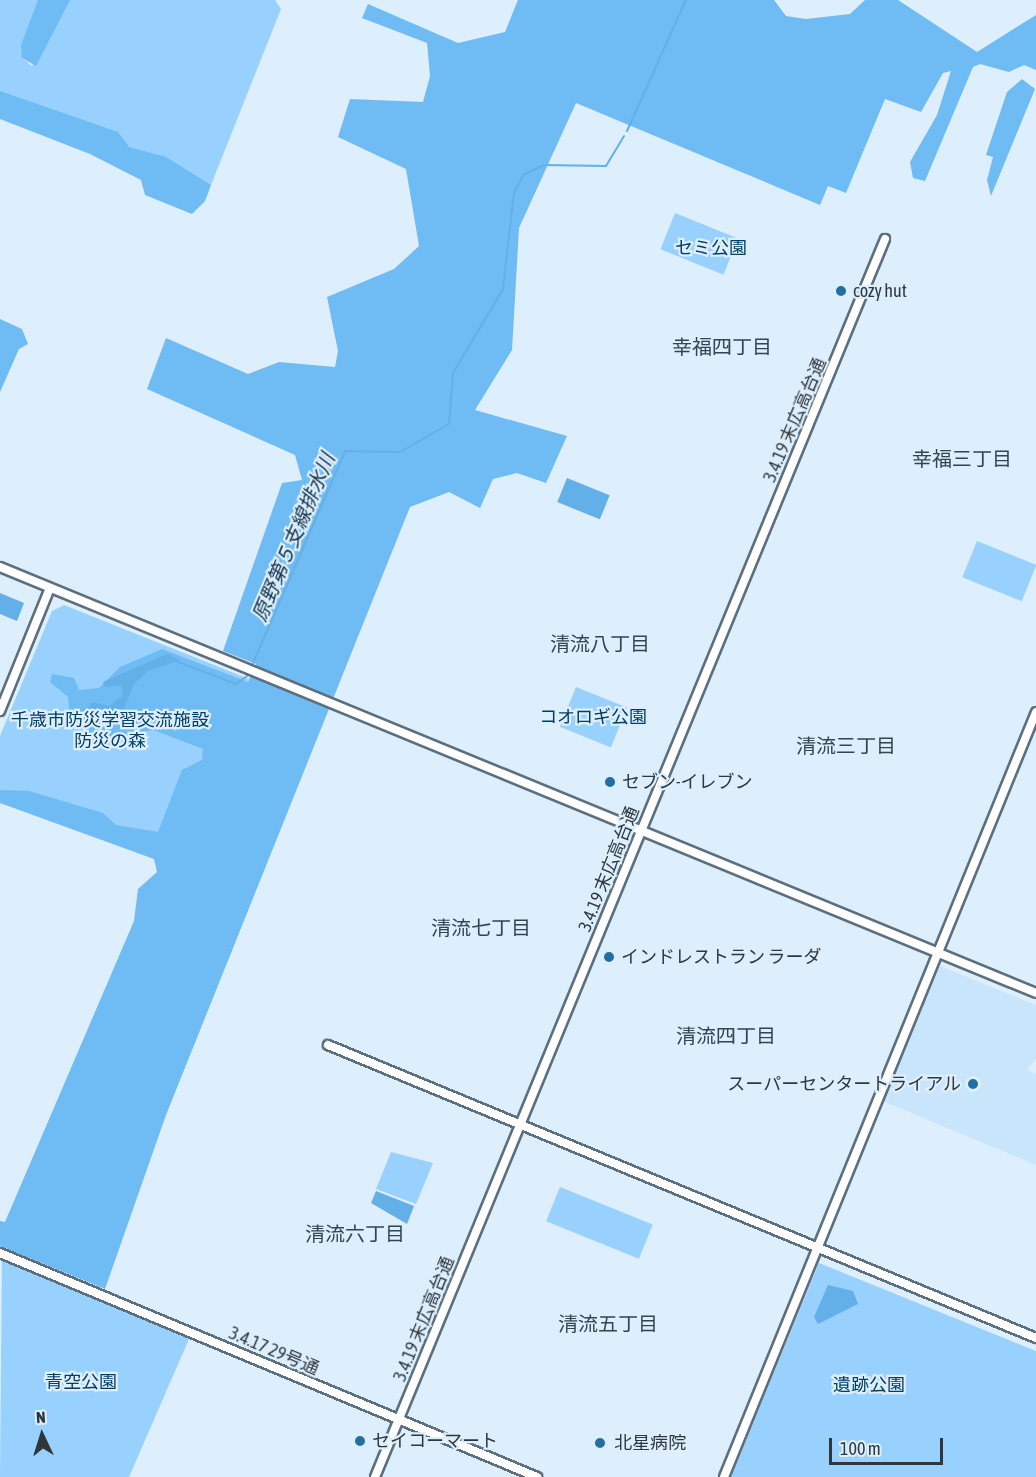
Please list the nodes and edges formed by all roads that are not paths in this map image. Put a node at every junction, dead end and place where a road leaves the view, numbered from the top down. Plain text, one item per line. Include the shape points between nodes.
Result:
1 (885, 239) dead end
2 (0, 567) edge
3 (50, 588) junction
4 (0, 711) edge
5 (1036, 712) edge
6 (641, 830) junction
7 (940, 952) junction
8 (1036, 993) edge
9 (328, 1045) dead end
10 (519, 1125) junction
11 (818, 1249) junction
12 (0, 1253) edge
13 (1036, 1338) edge
14 (399, 1420) junction
15 (375, 1477) edge
16 (537, 1477) edge
17 (724, 1477) edge

1 - 6 street, 3.4.19 末広高台通
2 - 3 street
3 - 4 street
3 - 6 street
5 - 7 street
6 - 7 street
6 - 10 street, 3.4.19 末広高台通
7 - 8 street
7 - 11 street
9 - 10 street
10 - 11 street
10 - 14 street, 3.4.19 末広高台通
11 - 13 street
11 - 17 street
12 - 14 street, 3.4.17 29号通
14 - 15 street, 3.4.19 末広高台通
14 - 16 street, 3.4.17 29号通

